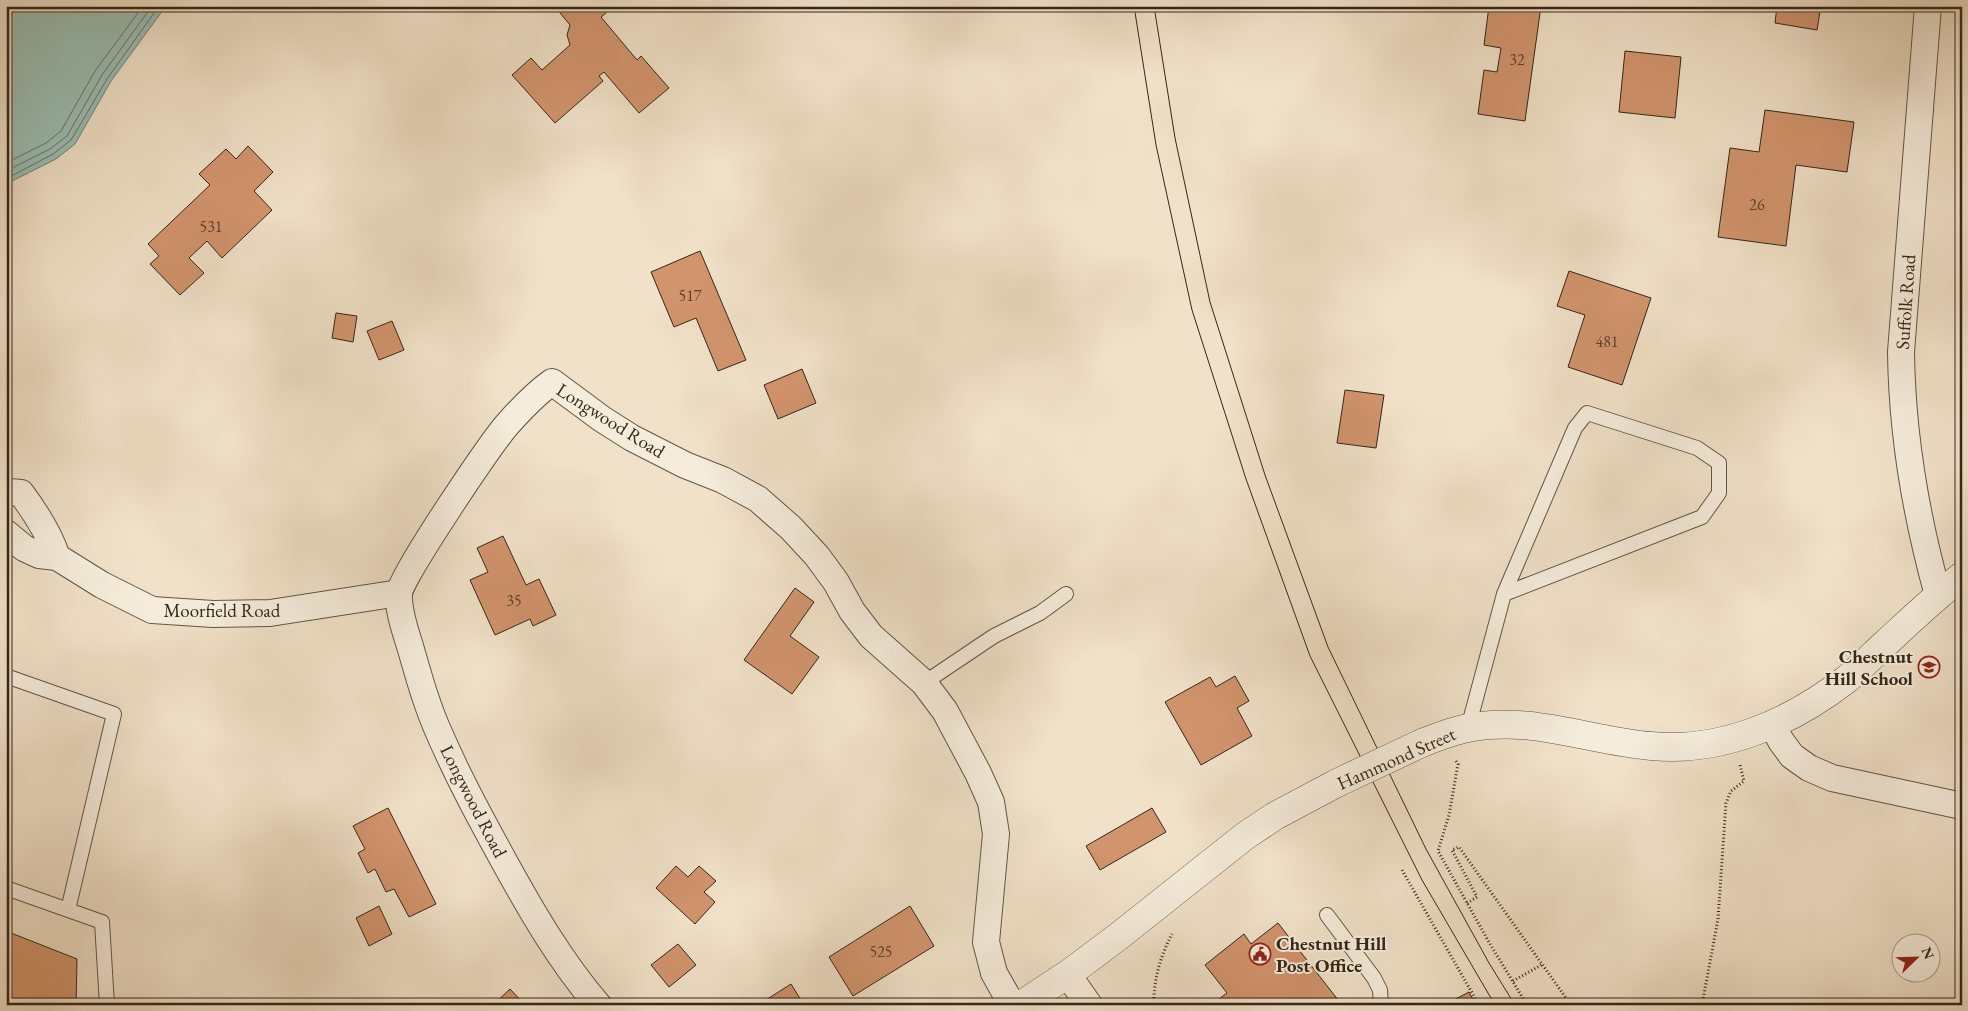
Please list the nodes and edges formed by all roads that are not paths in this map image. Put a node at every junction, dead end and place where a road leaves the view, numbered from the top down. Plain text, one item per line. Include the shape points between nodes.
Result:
1 (1928, 6) edge
2 (6, 494) edge
3 (6, 533) edge
4 (57, 557) junction
5 (1962, 576) edge
6 (399, 593) junction
7 (1066, 594) dead end
8 (1504, 594) junction
9 (1938, 595) junction
10 (6, 676) edge
11 (924, 683) junction
12 (1772, 724) junction
13 (1468, 728) junction
14 (1962, 806) edge
15 (6, 888) edge
16 (68, 910) junction
17 (1327, 915) dead end
18 (1068, 975) junction
19 (107, 1005) edge
20 (598, 1005) edge
21 (1012, 1005) edge
22 (1021, 1005) edge
23 (1089, 1005) edge
24 (1381, 1005) edge

1 - 9 street, Suffolk Road via 1903,314 1901,388 1915,496
2 - 4 street via 22,493 51,539
3 - 4 street, Moorfield Road via 24,548 39,555
4 - 6 street, Moorfield Road via 102,586 152,610 270,613
5 - 9 street, Hammond Street
6 - 11 street, Longwood Road via 403,581 490,445 515,415 552,382 632,438 758,500 817,556 871,636
6 - 20 street, Longwood Road via 424,692 459,777 532,911
7 - 11 lane via 1040,613 994,636
8 - 8 lane via 1702,517 1720,494 1719,463 1697,448 1587,413 1575,428
8 - 13 lane
9 - 12 street, Hammond Street via 1848,678 1801,710
10 - 16 lane via 114,714
11 - 21 street, Longwood Road via 944,711 991,802 996,834 986,942 994,973
12 - 13 street, Hammond Street via 1744,736 1685,748 1625,743 1517,724
12 - 14 street via 1792,756 1832,778
13 - 18 street, Hammond Street, bridge via 1422,743 1274,816
15 - 16 lane
16 - 19 lane via 102,922
17 - 24 lane via 1374,978 1380,990
18 - 22 street, Hammond Street
18 - 23 street

